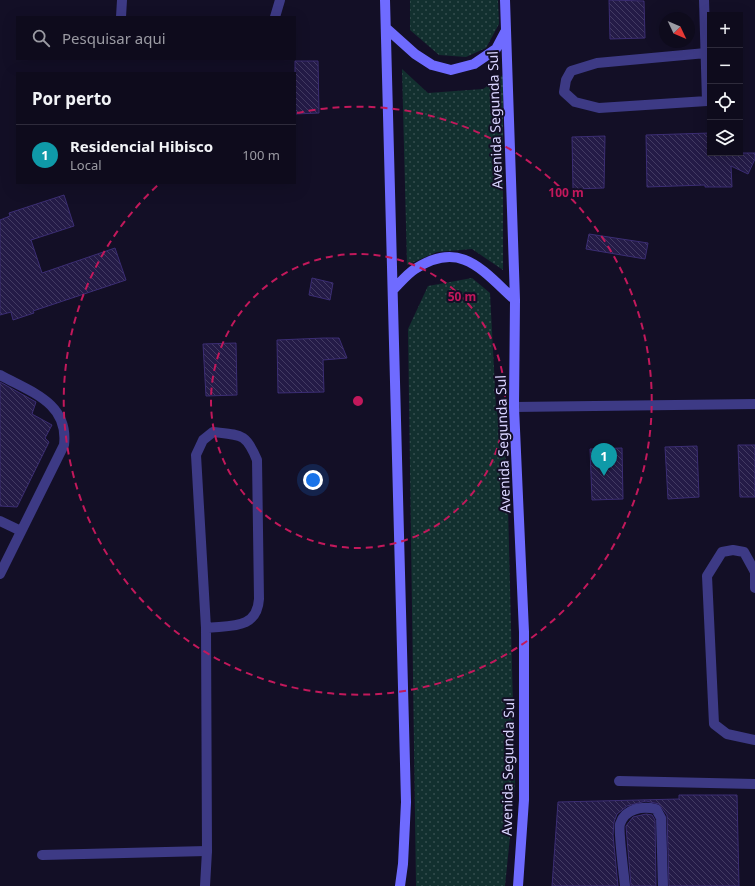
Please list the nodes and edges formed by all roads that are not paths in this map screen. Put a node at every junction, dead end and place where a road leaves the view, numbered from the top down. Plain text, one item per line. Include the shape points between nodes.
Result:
1 (122, 0) edge
2 (280, 0) edge
3 (385, 0) edge
4 (505, 0) edge
5 (704, 0) edge
6 (121, 16) edge
7 (275, 16) edge
8 (386, 28) junction
9 (506, 30) junction
10 (706, 53) junction
11 (393, 290) junction
12 (515, 300) junction
13 (0, 375) edge
14 (755, 404) edge
15 (514, 406) junction
16 (0, 521) edge
17 (22, 531) junction
18 (0, 574) edge
19 (755, 588) edge
20 (206, 628) junction
21 (755, 740) edge
22 (619, 781) dead end
23 (755, 784) edge
24 (207, 851) junction
25 (42, 856) dead end
26 (204, 886) edge
27 (400, 886) edge
28 (518, 886) edge
29 (625, 886) edge
30 (663, 886) edge

1 - 6 street
2 - 7 street
3 - 8 main road
4 - 9 main road, Avenida Segunda Sul
5 - 10 street
8 - 9 main road via 415,54 432,65 451,70 474,64 496,49
8 - 11 main road
9 - 12 main road, Avenida Segunda Sul
10 - 10 street via 707,101 599,108 575,102 564,92 571,71 597,63
11 - 12 main road via 414,269 433,259 454,256 472,262
11 - 27 main road via 406,802
12 - 15 main road, Avenida Segunda Sul
13 - 17 street via 40,396 55,408 63,421 65,432 64,445
14 - 15 street
15 - 28 main road, Avenida Segunda Sul via 524,632 524,800
16 - 17 street
17 - 18 street
19 - 21 street via 755,572 744,552 722,552 707,576 714,724 727,734
20 - 20 street via 196,455 203,440 213,432 237,435 250,443 257,460 259,598 255,616 247,623
20 - 24 street
22 - 23 street
24 - 25 street
24 - 26 street
29 - 30 street via 619,824 626,814 636,808 647,807 656,809 661,818

